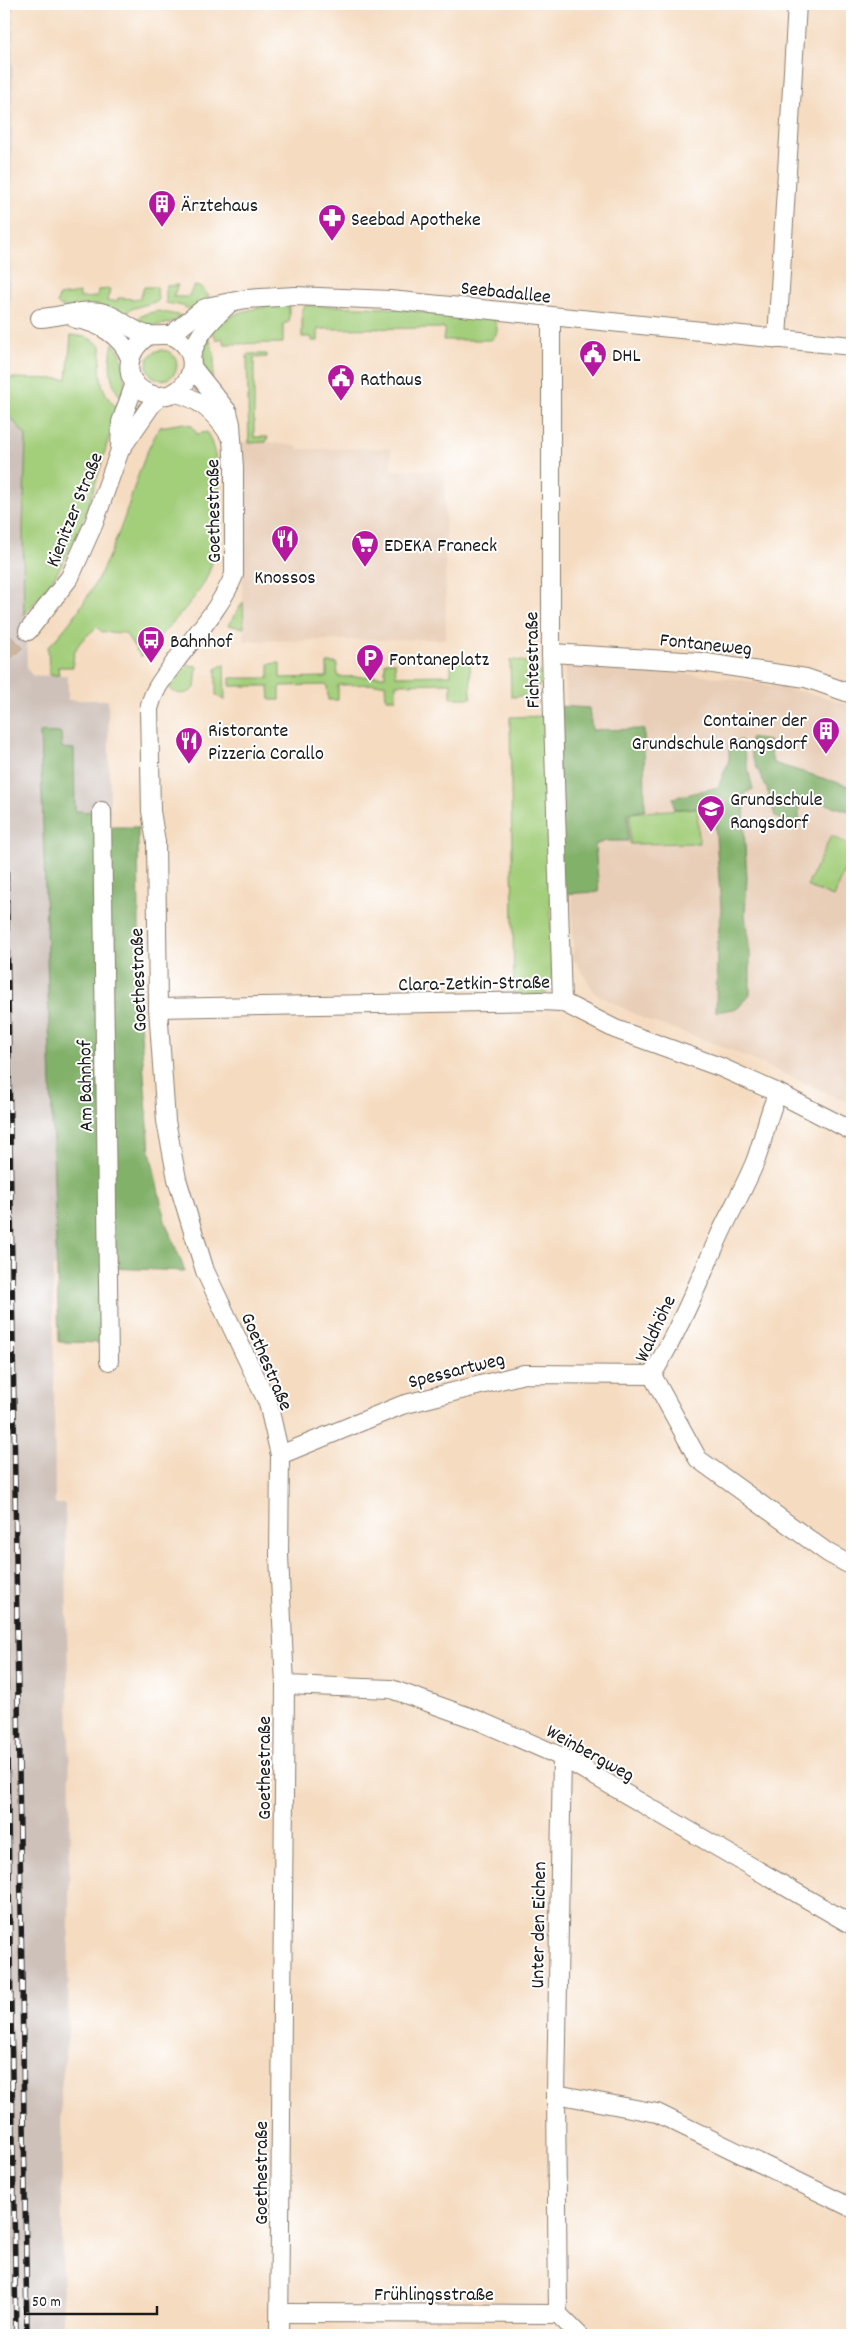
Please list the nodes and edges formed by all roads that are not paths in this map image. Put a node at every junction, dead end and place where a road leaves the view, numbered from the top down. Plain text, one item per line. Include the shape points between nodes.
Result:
1 (797, 4) edge
2 (231, 302) junction
3 (58, 317) junction
4 (551, 317) junction
5 (40, 318) dead end
6 (171, 335) junction
7 (150, 336) junction
8 (777, 339) junction
9 (852, 346) edge
10 (130, 358) junction
11 (191, 362) junction
12 (135, 383) junction
13 (168, 395) junction
14 (232, 438) junction
15 (120, 450) junction
16 (28, 631) tunnel mouth
17 (551, 653) junction
18 (852, 694) edge
19 (102, 811) dead end
20 (562, 1002) junction
21 (158, 1008) junction
22 (778, 1093) junction
23 (852, 1131) edge
24 (109, 1361) dead end
25 (652, 1375) junction
26 (280, 1455) junction
27 (852, 1566) edge
28 (285, 1685) junction
29 (562, 1757) junction
30 (852, 1925) edge
31 (556, 2094) junction
32 (852, 2208) edge
33 (280, 2313) junction
34 (558, 2314) junction
35 (279, 2335) edge
36 (579, 2335) edge

1 - 8 street
2 - 4 street, Seebadallee via 295,296 390,300
2 - 6 street, Seebadallee via 203,309
2 - 11 street via 204,328 194,344
3 - 5 street
3 - 7 street via 101,312
3 - 10 street via 94,322 126,347
4 - 8 street, Seebadallee
4 - 17 street, Fichtestraße
6 - 7 street
6 - 11 street via 184,344
7 - 10 street via 137,344
8 - 9 street, Seebadallee
10 - 12 street via 130,371
11 - 13 street via 186,383
11 - 14 street, Goethestraße via 228,412
12 - 13 street via 146,393
12 - 15 street, Kienitzer Straße via 121,422
13 - 14 street, Goethestraße via 187,395 201,404
13 - 15 street, Kienitzer Straße via 152,404
14 - 21 street, Goethestraße via 234,575 217,607 162,680 152,696 149,709 151,811 156,842
15 - 16 street, Kienitzer Straße via 94,523 70,577
17 - 18 street, Fontaneweg via 700,662 806,678
17 - 20 street, Fichtestraße
19 - 24 street, Am Bahnhof
20 - 21 street, Clara-Zetkin-Straße
20 - 22 street, Clara-Zetkin-Straße via 615,1030 720,1067
21 - 26 street, Goethestraße via 166,1121 177,1179 205,1271 268,1403
22 - 23 street, Clara-Zetkin-Straße
22 - 25 street, Waldhöhe via 746,1182 669,1347
25 - 26 street, Spessartweg via 524,1374 402,1405
25 - 27 street, Waldhöhe via 698,1459 828,1553
26 - 28 street, Goethestraße via 279,1556
28 - 29 street, Weinbergweg via 391,1690 475,1719
28 - 33 street, Goethestraße
29 - 30 street, Weinbergweg
29 - 31 street, Unter den Eichen
31 - 32 street via 657,2113
31 - 34 street, Unter den Eichen
33 - 34 street, Frühlingsstraße
33 - 35 street, Goethestraße
34 - 36 street

